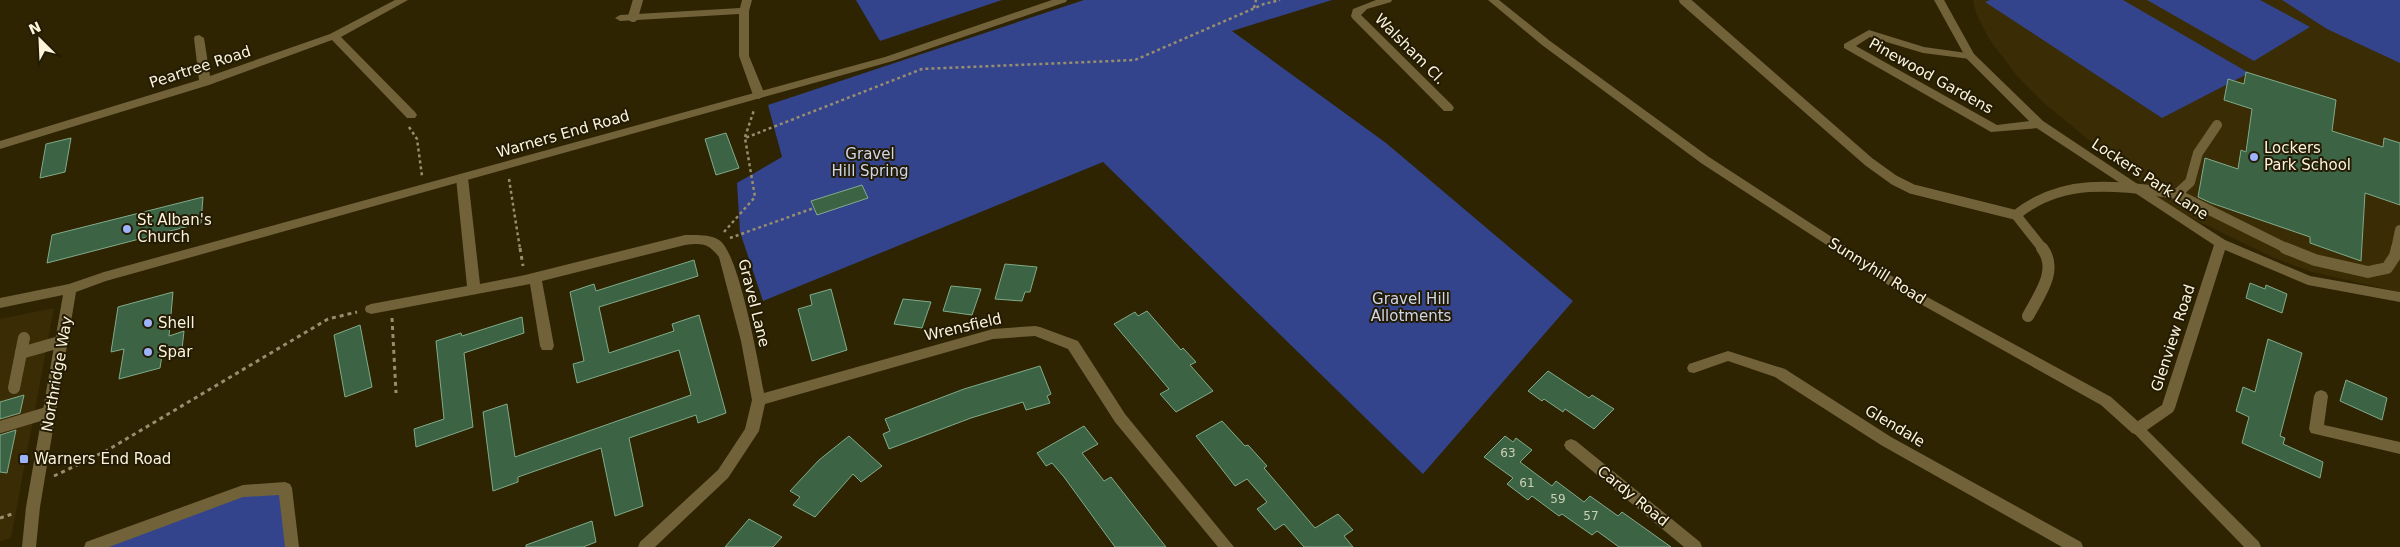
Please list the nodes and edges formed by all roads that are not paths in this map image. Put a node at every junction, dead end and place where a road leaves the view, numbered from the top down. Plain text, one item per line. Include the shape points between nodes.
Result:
1 (402, 0) edge
2 (638, 0) edge
3 (747, 0) edge
4 (1062, 0) edge
5 (1387, 0) edge
6 (1493, 0) edge
7 (1684, 0) edge
8 (1940, 0) edge
9 (744, 11) junction
10 (633, 17) junction
11 (620, 18) dead end
12 (334, 36) junction
13 (199, 38) dead end
14 (1970, 56) junction
15 (205, 82) junction
16 (758, 95) junction
17 (1448, 108) dead end
18 (411, 115) road end
19 (2038, 124) junction
20 (2217, 125) dead end
21 (0, 144) edge
22 (462, 178) junction
23 (2135, 188) junction
24 (2177, 194) junction
25 (2016, 215) junction
26 (2400, 230) edge
27 (2222, 243) junction
28 (530, 278) junction
29 (70, 289) junction
30 (474, 290) junction
31 (2400, 297) edge
32 (0, 303) edge
33 (371, 309) road end
34 (2028, 316) dead end
35 (24, 338) dead end
36 (62, 341) junction
37 (547, 346) dead end
38 (21, 353) junction
39 (1694, 368) dead end
40 (14, 388) dead end
41 (2321, 396) dead end
42 (759, 400) junction
43 (50, 412) junction
44 (0, 427) edge
45 (2137, 429) junction
46 (1571, 445) dead end
47 (2400, 448) edge
48 (29, 547) edge
49 (91, 547) edge
50 (292, 547) edge
51 (645, 547) edge
52 (1227, 547) edge
53 (1695, 547) edge
54 (2076, 547) edge
55 (2254, 547) edge

1 - 12 street, Peartree Road
2 - 10 lane
3 - 9 street
4 - 16 street, Warners End Road via 888,58
5 - 17 street, Walsham Cl. via 1364,7 1357,11 1356,16
6 - 45 street, Sunnyhill Road via 1705,160 1903,289 2106,401
7 - 25 lane via 1869,162 1894,180 1912,189
8 - 14 street, Lockers Park Lane
9 - 10 street
9 - 16 street via 744,56
10 - 11 street
12 - 15 street, Peartree Road
12 - 18 street
13 - 15 street
14 - 19 street, Lockers Park Lane
14 - 19 street, Pinewood Gardens via 1923,50 1869,33 1848,46 1995,129
15 - 21 street, Peartree Road
16 - 22 street, Warners End Road
19 - 23 street, Lockers Park Lane
20 - 24 lane via 2198,153 2190,182
22 - 29 street, Warners End Road
22 - 30 street
23 - 24 lane
23 - 25 lane via 2084,185 2052,194 2023,207
23 - 27 street, Lockers Park Lane
24 - 26 lane via 2265,239 2315,260 2368,272 2387,268 2395,256
25 - 34 lane via 2047,254 2050,272
27 - 31 street, Lockers Park Lane via 2308,280
27 - 45 street, Glenview Road via 2168,408
28 - 30 street
28 - 37 street
28 - 42 street, Gravel Lane via 685,240 715,243 725,255 748,341
29 - 32 street, Warners End Road
29 - 36 street, Northridge Way
30 - 33 street
35 - 38 lane
36 - 38 lane
36 - 43 street, Northridge Way
38 - 40 lane
39 - 54 street, Glendale via 1728,356 1780,373 1886,441
41 - 47 street via 2316,429
42 - 51 street, Gravel Lane via 752,431 723,474
42 - 52 street, Wrensfield via 993,334 1035,331 1073,345 1120,418
43 - 44 lane
43 - 48 street, Northridge Way
45 - 55 street, Sunnyhill Road
46 - 53 street, Cardy Road
49 - 50 street via 243,491 285,488

